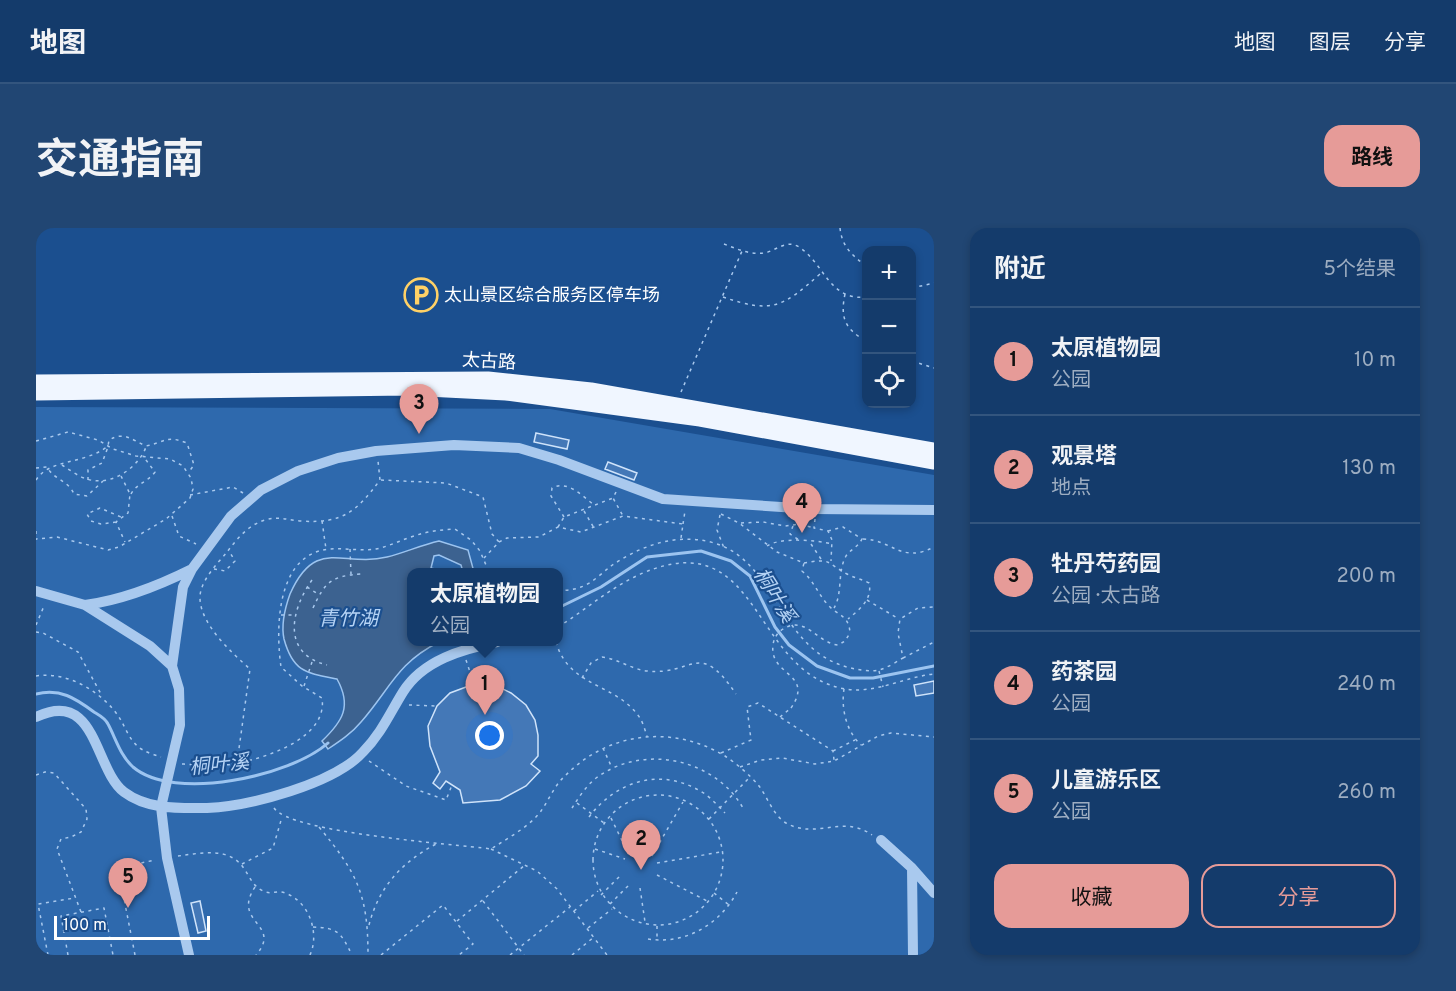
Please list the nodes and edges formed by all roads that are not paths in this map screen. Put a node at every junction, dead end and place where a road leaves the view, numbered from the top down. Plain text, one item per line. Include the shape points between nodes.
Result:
1 (36, 382) edge
2 (36, 393) edge
3 (934, 450) edge
4 (934, 462) edge
5 (934, 510) edge
6 (192, 569) junction
7 (36, 591) edge
8 (85, 605) junction
9 (480, 646) edge
10 (172, 666) junction
11 (36, 717) edge
12 (161, 807) junction
13 (880, 840) road end
14 (912, 868) junction
15 (934, 893) edge
16 (189, 955) edge
17 (913, 955) edge

1 - 3 main road, 太古路 via 488,379 591,390
2 - 4 main road, 太古路 via 407,388 506,393 700,419
5 - 6 lane via 815,509 663,499 519,448 454,446 376,451 298,471 261,490 231,516
6 - 8 lane via 129,595
6 - 10 lane via 183,587
7 - 8 lane
8 - 10 lane via 150,646
9 - 12 lane via 443,657 423,670 405,689 362,755 324,778 266,798 211,807
10 - 12 lane via 179,689 180,725
11 - 12 lane via 63,713 80,718 112,779 140,801
12 - 16 lane via 166,858
13 - 14 lane
14 - 15 lane
14 - 17 lane

